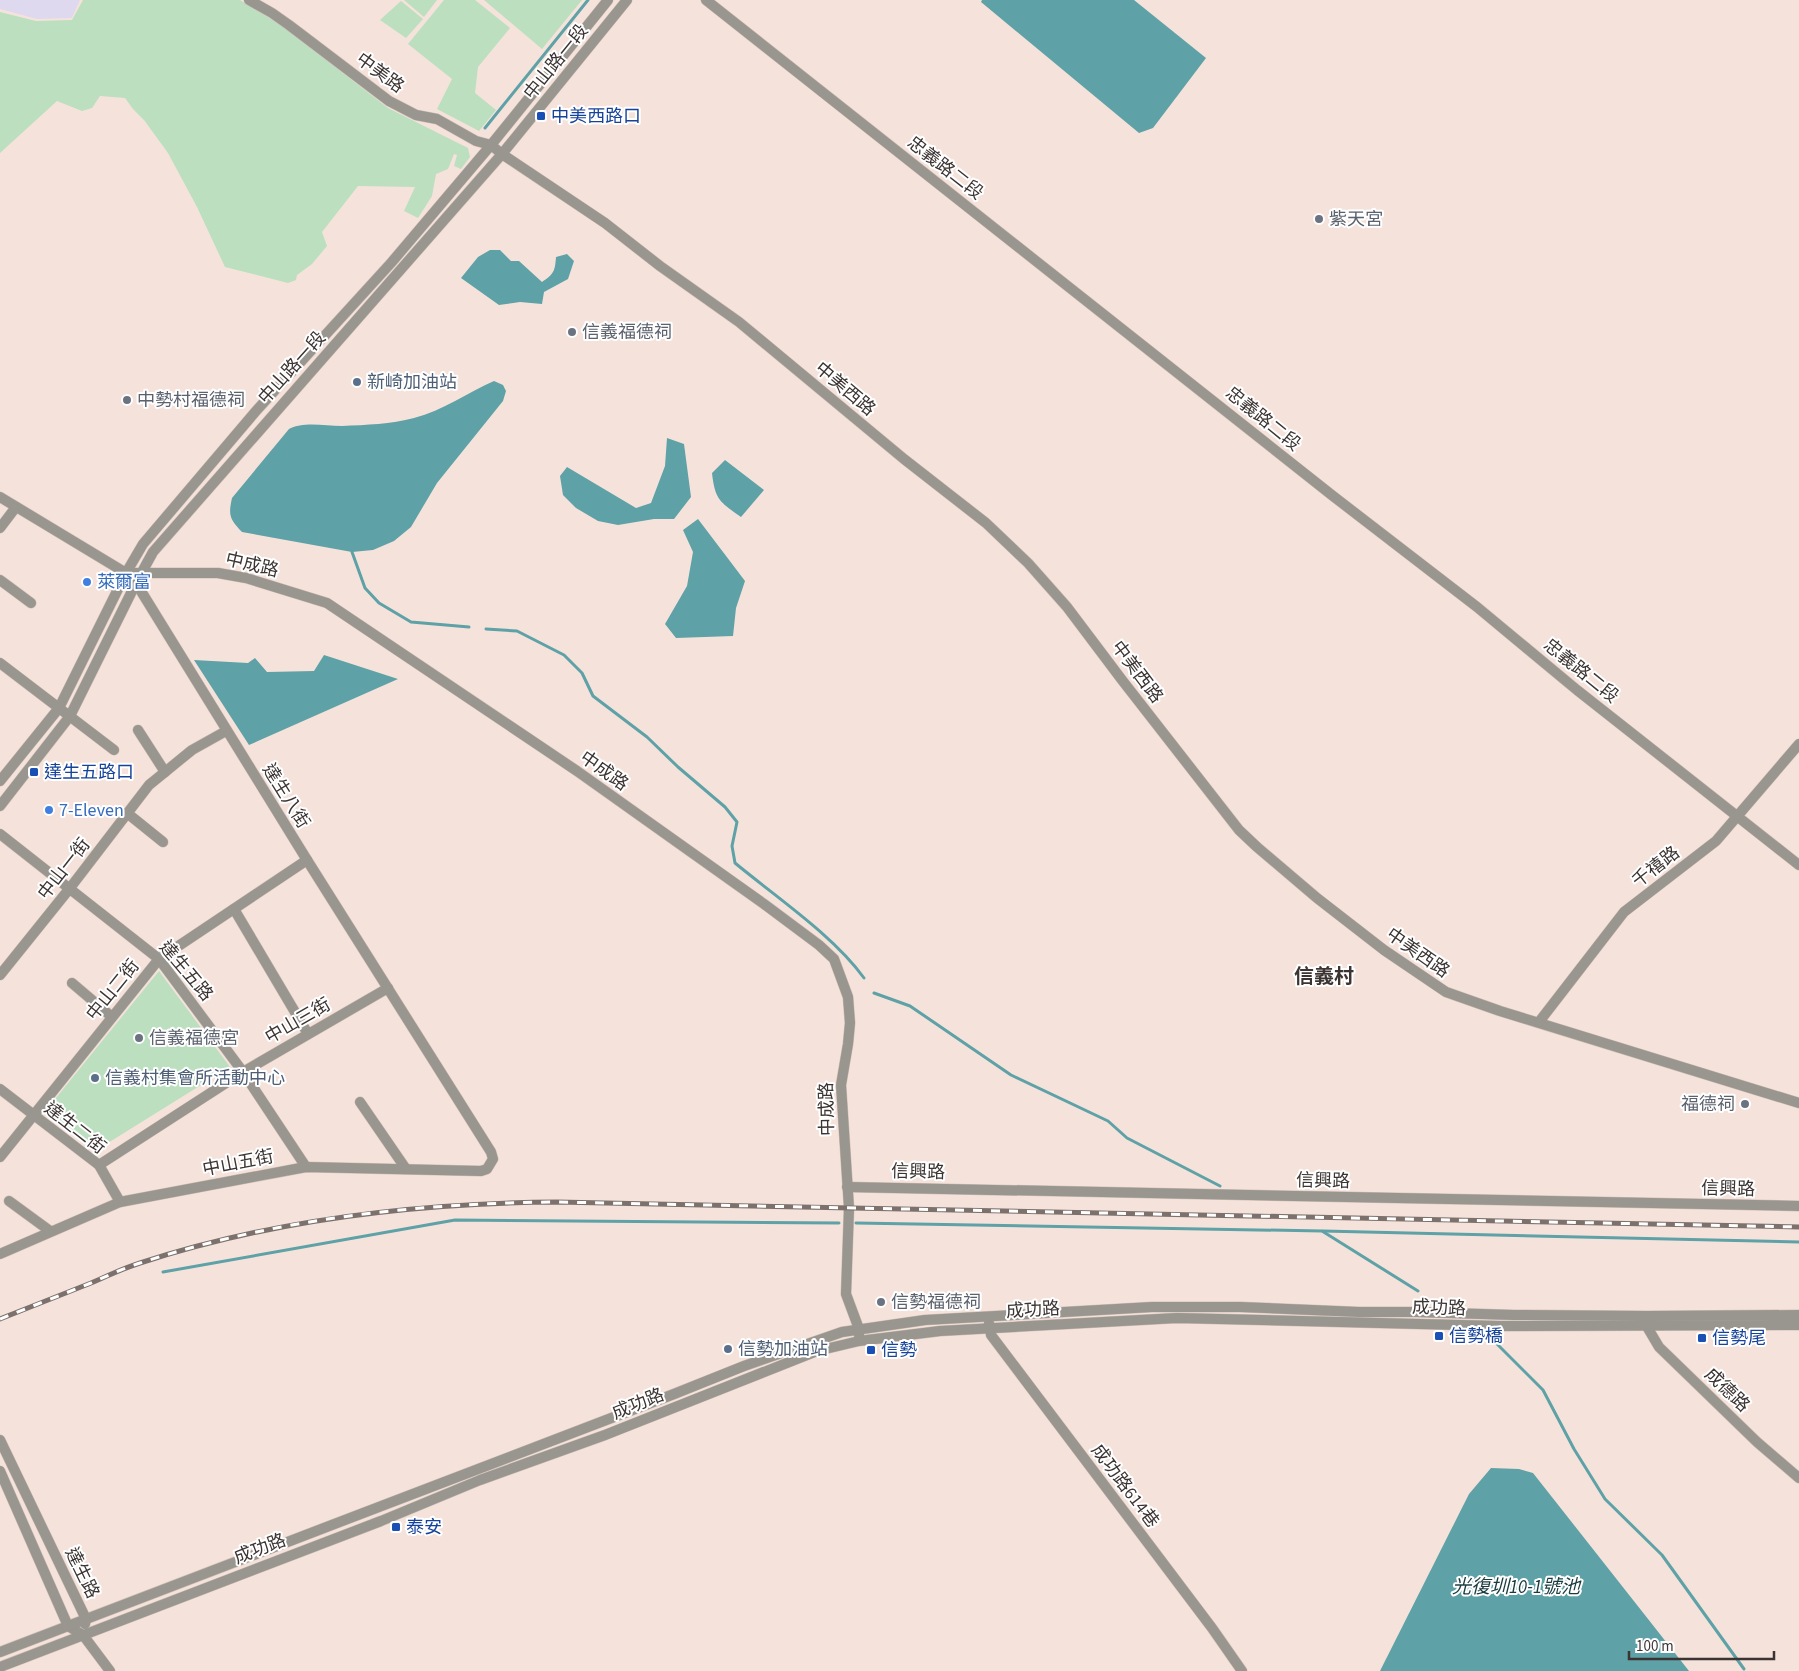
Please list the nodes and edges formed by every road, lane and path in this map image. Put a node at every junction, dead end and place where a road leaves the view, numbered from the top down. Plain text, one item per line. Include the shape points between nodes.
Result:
1 (249, 0) edge
2 (608, 0) edge
3 (627, 0) edge
4 (706, 0) edge
5 (492, 145) junction
6 (502, 154) junction
7 (391, 263) junction
8 (399, 271) junction
9 (315, 346) junction
10 (324, 356) junction
11 (0, 497) edge
12 (16, 507) junction
13 (0, 528) edge
14 (126, 573) junction
15 (141, 573) junction
16 (0, 580) edge
17 (136, 583) junction
18 (30, 603) dead end
19 (0, 662) edge
20 (59, 708) junction
21 (70, 716) junction
22 (138, 730) dead end
23 (226, 731) junction
24 (1799, 744) edge
25 (114, 750) dead end
26 (166, 772) junction
27 (0, 781) edge
28 (0, 806) edge
29 (127, 813) junction
30 (1737, 817) junction
31 (0, 834) edge
32 (163, 842) dead end
33 (307, 860) junction
34 (1799, 865) edge
35 (70, 888) junction
36 (234, 909) junction
37 (159, 959) junction
38 (0, 975) edge
39 (72, 983) dead end
40 (388, 988) junction
41 (112, 1017) junction
42 (1539, 1022) junction
43 (308, 1034) junction
44 (243, 1072) junction
45 (0, 1089) edge
46 (360, 1102) dead end
47 (1799, 1103) edge
48 (34, 1116) junction
49 (0, 1157) edge
50 (492, 1164) joint
51 (99, 1165) junction
52 (306, 1167) junction
53 (406, 1169) junction
54 (846, 1187) junction
55 (9, 1201) dead end
56 (120, 1202) junction
57 (1799, 1206) edge
58 (50, 1231) junction
59 (0, 1254) edge
60 (1799, 1314) edge
61 (989, 1317) junction
62 (1647, 1320) junction
63 (1799, 1325) edge
64 (859, 1329) junction
65 (990, 1329) junction
66 (859, 1341) junction
67 (0, 1440) edge
68 (0, 1471) edge
69 (1799, 1478) edge
70 (242, 1560) junction
71 (246, 1571) junction
72 (86, 1619) junction
73 (68, 1626) junction
74 (83, 1635) junction
75 (0, 1652) edge
76 (0, 1667) edge
77 (110, 1671) edge
78 (1242, 1671) edge

1 - 5 street, 中美路 via 278,17 389,101 416,115 437,119 476,141
2 - 5 street, 中山路一段
3 - 6 street, 中山路一段
4 - 30 street, 忠義路二段 via 1477,607
5 - 6 street, 中美路
5 - 7 street, 中山路一段
6 - 8 street, 中山路一段
6 - 42 street, 中美西路 via 605,223 739,322 986,523 1067,607 1239,830 1317,898 1384,950 1446,992
7 - 8 street
7 - 9 street, 中山路一段
8 - 10 street, 中山路一段
9 - 10 street
9 - 14 street, 中山路一段 via 143,544
10 - 15 street, 中山路一段 via 153,552
11 - 12 street, 達生八街
12 - 13 street
12 - 14 street, 達生八街
14 - 15 street, 中成路
14 - 17 street, 達生八街
14 - 20 street, 中山路一段
15 - 17 street, 中山路一段
15 - 54 street, 中成路 via 218,573 246,578 327,603 577,771 818,945 834,959 848,997 850,1023 841,1085
16 - 18 street
17 - 21 street, 中山路一段
17 - 23 street, 達生八街
19 - 20 street
20 - 21 street
20 - 27 street, 中山路一段
21 - 25 street
21 - 28 street, 中山路一段
22 - 26 street
23 - 26 street, 中山一街 via 192,750
23 - 33 street, 達生八街
24 - 30 street, 千禧路
26 - 29 street, 中山一街 via 149,785
29 - 32 street
29 - 35 street, 中山一街
30 - 34 street, 忠義路二段
30 - 42 street, 千禧路 via 1716,841 1624,912
31 - 35 street, 達生五路
33 - 36 street, 中山二街
33 - 40 street, 達生八街
35 - 37 street, 達生五路
35 - 38 street, 中山一街
36 - 37 street, 中山二街
36 - 43 street
37 - 41 street, 中山二街
37 - 44 street, 達生五路
39 - 41 street
40 - 43 street, 中山三街
40 - 50 street, 達生八街 via 491,1152
41 - 48 street, 中山二街
42 - 47 street, 中美西路
43 - 44 street, 中山三街
44 - 51 street, 中山三街
44 - 52 street, 達生五路
45 - 48 street, 達生二街
46 - 53 street
48 - 49 street, 中山二街
48 - 51 street, 達生二街
50 - 53 street, 中山五街 via 481,1171
51 - 56 street, 達生二街
52 - 53 street, 中山五街
52 - 56 street, 中山五街
54 - 57 street, 信興路
54 - 64 street, 中成路 via 849,1208 846,1294
55 - 58 street
56 - 58 street, 中山五街
58 - 59 street, 中山五街
60 - 62 street, 成功路
61 - 62 street, 成功路 via 1240,1306
61 - 64 street, 成功路 via 925,1320
61 - 65 street, 成功路614巷
62 - 63 street, 成功路
62 - 65 street, 成功路 via 1500,1326 1177,1318
62 - 69 street, 成德路 via 1659,1347
64 - 66 street
64 - 70 street, 成功路 via 819,1339 744,1366
65 - 66 street, 成功路 via 940,1331
65 - 78 street, 成功路614巷
66 - 71 street, 成功路 via 817,1351
67 - 72 street, 達生路
68 - 73 street, 達生路
70 - 71 street
70 - 72 street, 成功路
71 - 74 street, 成功路
72 - 73 street, 成功路
72 - 74 street, 達生路
73 - 74 street
73 - 75 street, 成功路
74 - 76 street, 成功路
74 - 77 street

